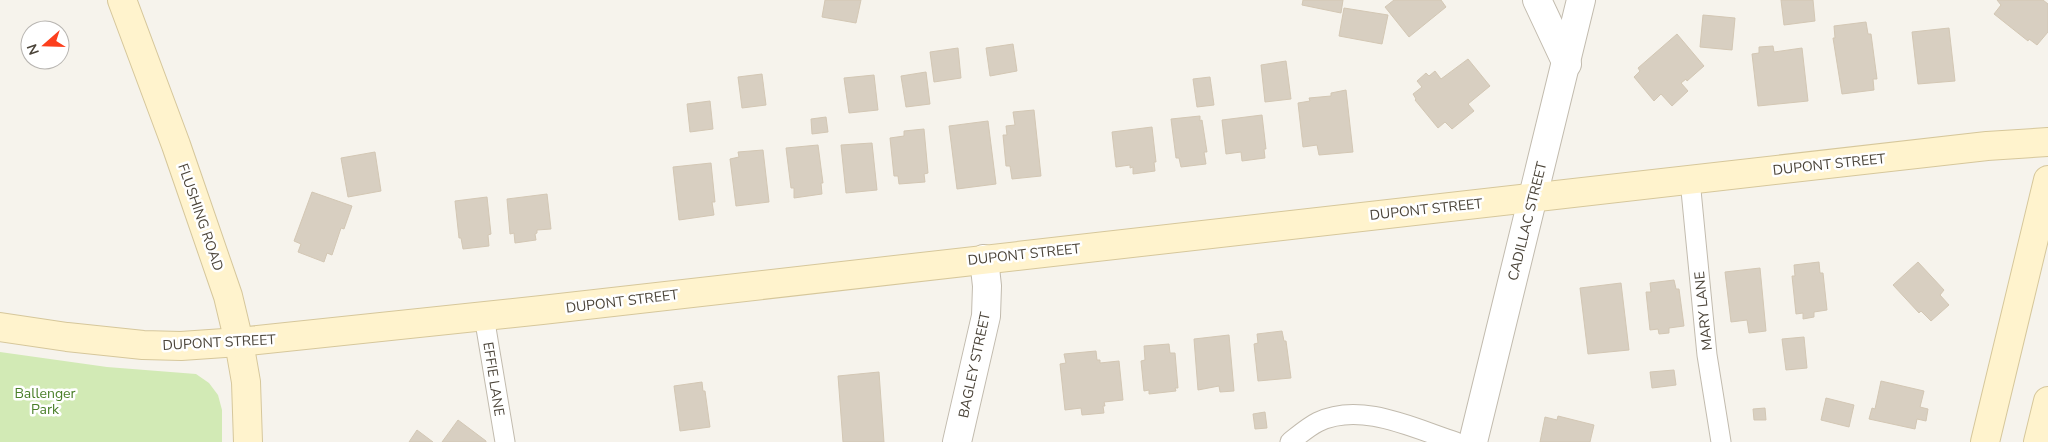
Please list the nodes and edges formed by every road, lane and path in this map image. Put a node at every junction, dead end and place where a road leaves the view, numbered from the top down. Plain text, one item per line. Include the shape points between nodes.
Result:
1 (122, 0) edge
2 (1537, 0) edge
3 (1581, 0) edge
4 (1566, 64) junction
5 (2048, 142) edge
6 (1690, 180) junction
7 (2048, 180) edge
8 (1533, 197) junction
9 (984, 259) junction
10 (484, 316) junction
11 (0, 327) edge
12 (239, 342) junction
13 (2048, 400) edge
14 (248, 442) edge
15 (505, 442) edge
16 (957, 442) edge
17 (1290, 442) edge
18 (1456, 442) edge
19 (1473, 442) edge
20 (1721, 442) edge
21 (1985, 442) edge
22 (2038, 442) edge

1 - 12 street, FLUSHING ROAD via 219,268
2 - 4 street
3 - 4 street, CADILLAC STREET
4 - 8 street, CADILLAC STREET
5 - 6 street, DUPONT STREET
6 - 8 street, DUPONT STREET
6 - 20 lane, MARY LANE via 1707,355
7 - 21 street
8 - 9 street, DUPONT STREET
8 - 19 street, CADILLAC STREET
9 - 10 street, DUPONT STREET
9 - 16 street, BAGLEY STREET via 986,316
10 - 12 street, DUPONT STREET
10 - 15 lane, EFFIE LANE
11 - 12 street, DUPONT STREET via 143,345
12 - 14 street, FLUSHING ROAD via 246,382
13 - 22 street
17 - 18 lane via 1317,422 1345,415 1380,418

